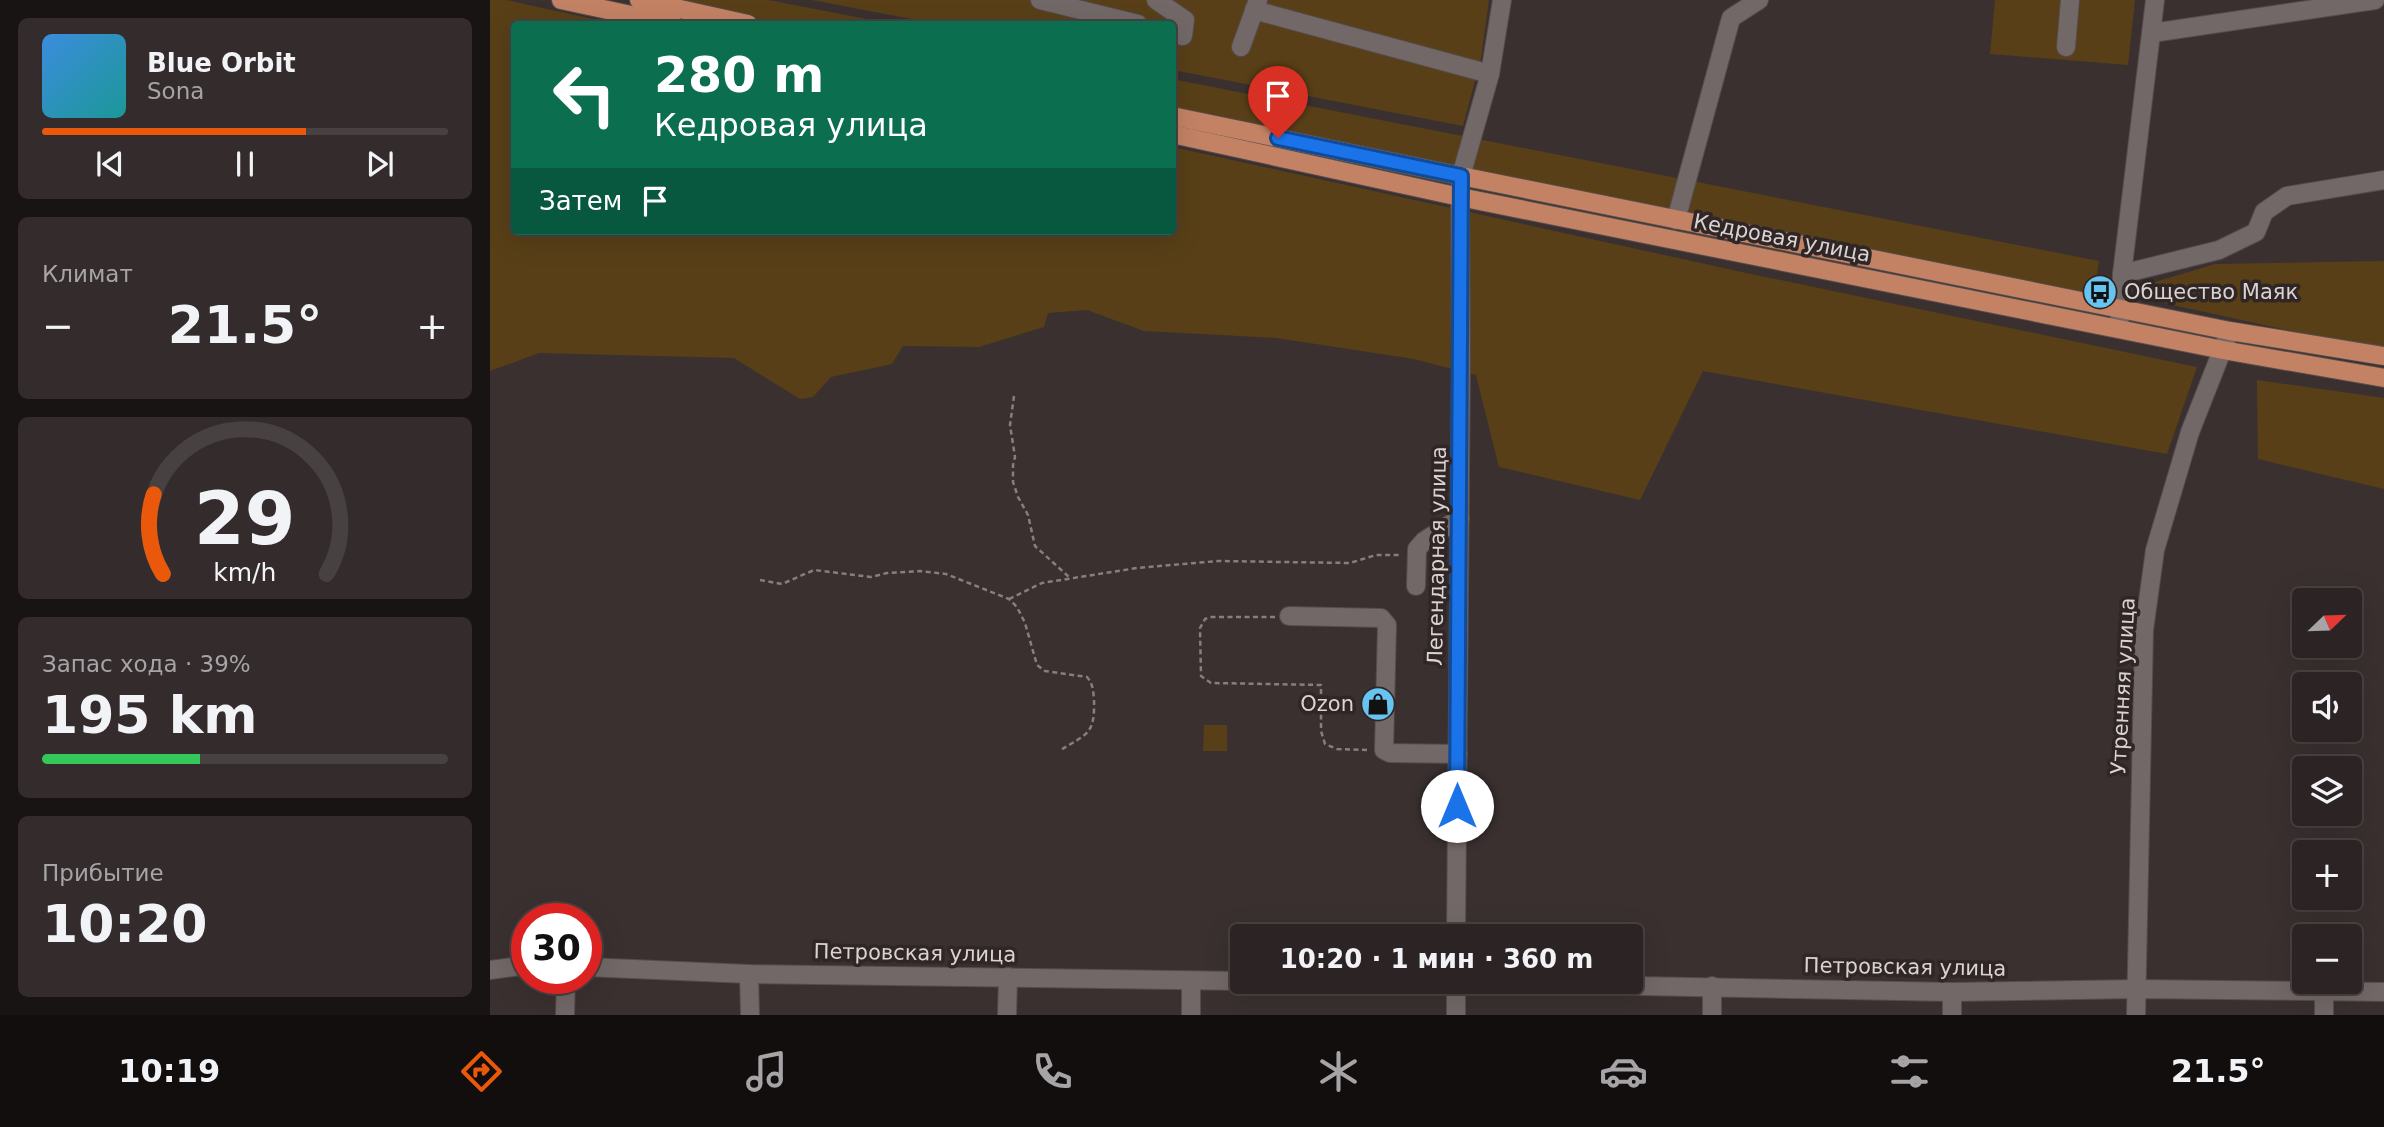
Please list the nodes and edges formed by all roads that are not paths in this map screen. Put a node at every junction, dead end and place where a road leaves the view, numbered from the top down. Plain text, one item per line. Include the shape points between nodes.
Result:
1 (561, 0) edge
2 (639, 0) edge
3 (1040, 0) edge
4 (1156, 0) edge
5 (1502, 0) edge
6 (1759, 0) edge
7 (2070, 0) edge
8 (2155, 0) edge
9 (2375, 0) edge
10 (1256, 5) edge
11 (659, 21) edge
12 (734, 21) edge
13 (1126, 21) edge
14 (2152, 33) junction
15 (1176, 34) edge
16 (1241, 47) dead end
17 (2066, 47) dead end
18 (1490, 74) junction
19 (1176, 117) edge
20 (1176, 135) edge
21 (1461, 176) junction
22 (2384, 180) edge
23 (1460, 197) junction
24 (1676, 220) junction
25 (2122, 274) junction
26 (2120, 309) junction
27 (2119, 329) junction
28 (2230, 331) junction
29 (2223, 350) junction
30 (2384, 356) edge
31 (2384, 379) edge
32 (1460, 518) junction
33 (1416, 586) dead end
34 (1289, 617) road end
35 (1458, 754) junction
36 (1456, 924) edge
37 (511, 967) edge
38 (602, 968) edge
39 (490, 970) edge
40 (749, 974) junction
41 (1008, 976) junction
42 (1191, 981) junction
43 (1230, 981) edge
44 (1643, 985) edge
45 (1712, 986) junction
46 (2136, 989) junction
47 (2292, 991) edge
48 (1952, 992) junction
49 (2362, 992) edge
50 (2384, 992) edge
51 (566, 994) edge
52 (1456, 994) edge
53 (2324, 994) edge
54 (565, 1015) edge
55 (750, 1015) edge
56 (1007, 1015) edge
57 (1191, 1015) edge
58 (1456, 1015) edge
59 (1712, 1015) edge
60 (1952, 1015) edge
61 (2136, 1015) edge
62 (2324, 1015) edge

1 - 11 main road
2 - 12 main road
3 - 13 street
4 - 15 street via 1185,20 1183,36
5 - 18 street, Легендарная улица
6 - 24 street via 1731,18
7 - 17 street
8 - 14 street
9 - 14 street
10 - 16 street
10 - 18 street
14 - 25 street
18 - 21 street, Легендарная улица
19 - 21 main road, Кедровая улица
20 - 23 main road, Кедровая улица
21 - 23 street, Легендарная улица
21 - 24 main road, Кедровая улица
22 - 25 street via 2287,196 2264,212 2256,232 2219,250
23 - 27 main road, Кедровая улица
23 - 32 street, Легендарная улица
24 - 26 main road, Кедровая улица
25 - 26 street
26 - 27 street
26 - 28 main road, Кедровая улица
27 - 29 main road, Кедровая улица
28 - 29 street, Утренняя улица
28 - 30 main road, Кедровая улица
29 - 31 main road, Кедровая улица
29 - 46 street, Утренняя улица via 2190,432 2155,550 2146,617
32 - 33 street via 1417,549
32 - 35 street, Легендарная улица
34 - 35 street via 1384,620 1384,750
35 - 36 street, Легендарная улица
37 - 39 street
38 - 40 street, Петровская улица
40 - 41 street, Петровская улица
40 - 55 street
41 - 42 street, Петровская улица
41 - 56 street
42 - 43 street, Петровская улица
42 - 57 street
44 - 45 street, Петровская улица
45 - 48 street, Петровская улица
45 - 59 street
46 - 47 street, Петровская улица
46 - 48 street, Петровская улица
46 - 61 street, Утренняя улица
48 - 60 street
49 - 50 street, Петровская улица
51 - 54 street
52 - 58 street
53 - 62 street

